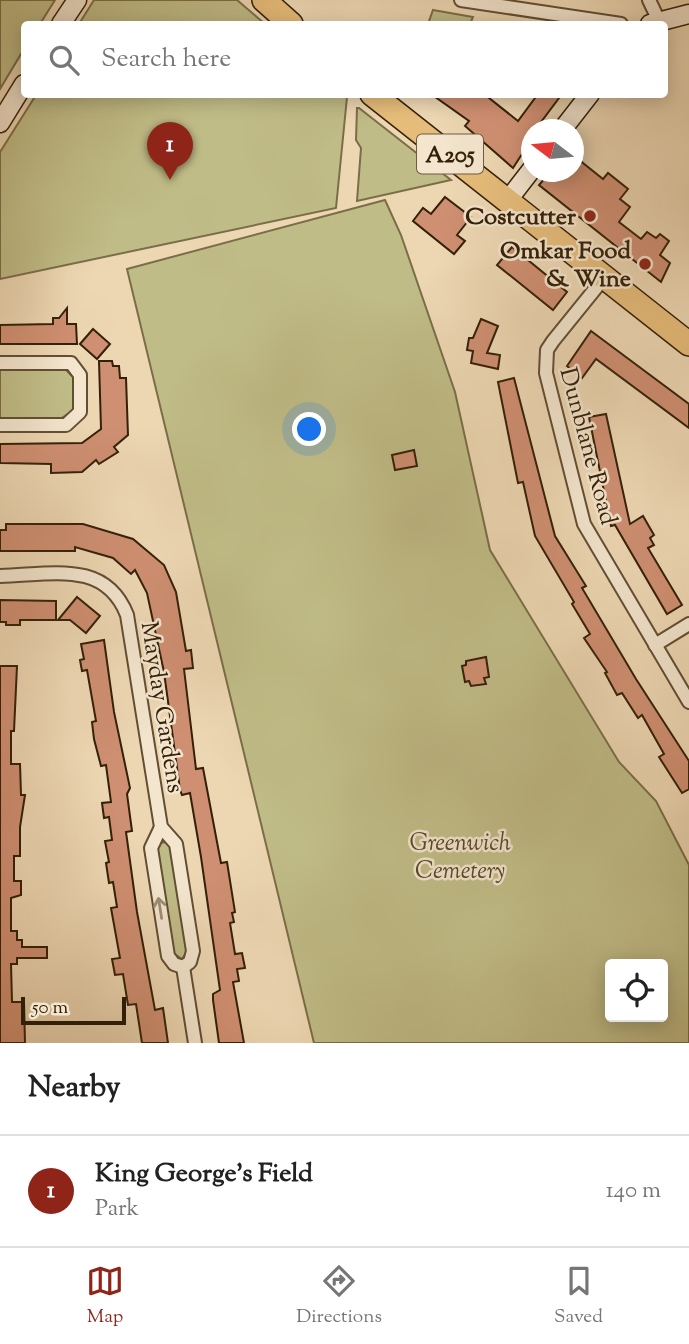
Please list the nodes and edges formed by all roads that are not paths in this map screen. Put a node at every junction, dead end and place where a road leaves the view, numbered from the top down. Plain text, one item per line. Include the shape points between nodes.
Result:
1 (77, 0) edge
2 (264, 0) edge
3 (461, 0) edge
4 (649, 0) edge
5 (689, 14) edge
6 (63, 21) edge
7 (288, 21) edge
8 (601, 21) edge
9 (654, 21) edge
10 (663, 21) edge
11 (21, 89) edge
12 (377, 98) edge
13 (587, 98) edge
14 (571, 119) edge
15 (0, 123) edge
16 (521, 182) edge
17 (508, 200) junction
18 (604, 278) junction
19 (689, 344) edge
20 (0, 363) edge
21 (0, 425) edge
22 (0, 576) edge
23 (689, 624) edge
24 (655, 645) junction
25 (689, 702) edge
26 (161, 827) junction
27 (183, 967) junction
28 (195, 1043) edge

1 - 6 street
2 - 7 highway
3 - 8 street
4 - 9 street
5 - 10 street
11 - 15 street
12 - 17 highway, A205
13 - 14 street
16 - 17 street
17 - 18 highway, A205
18 - 19 highway, A205
18 - 24 street, Dunblane Road via 547,351 546,373 584,523
20 - 21 street via 71,363 80,375 80,412 66,425
22 - 26 street, Mayday Gardens via 80,575 109,585 120,597 127,615
23 - 24 street
24 - 25 street, Dunblane Road
26 - 27 street, Mayday Gardens via 176,844 193,951
27 -> 26 street, Mayday Gardens via 168,956 157,888 151,848
27 - 28 street, Mayday Gardens

